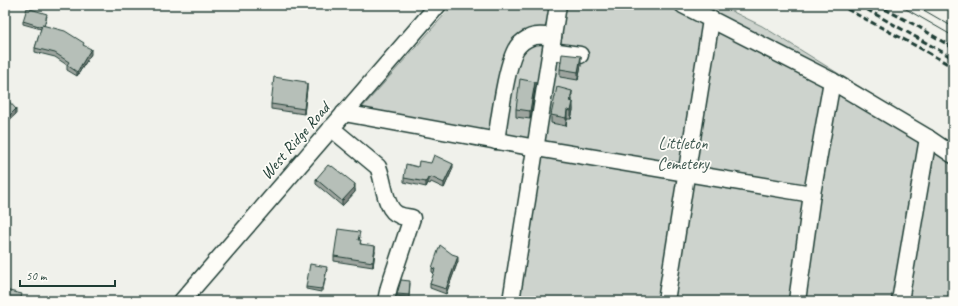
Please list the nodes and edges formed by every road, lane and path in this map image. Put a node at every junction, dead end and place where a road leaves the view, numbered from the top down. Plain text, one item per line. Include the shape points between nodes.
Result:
1 (438, 5) edge
2 (558, 5) edge
3 (683, 5) edge
4 (711, 20) junction
5 (552, 44) junction
6 (580, 55) edge
7 (832, 82) junction
8 (344, 113) junction
9 (331, 128) junction
10 (928, 138) junction
11 (496, 141) junction
12 (536, 148) junction
13 (953, 155) edge
14 (687, 173) junction
15 (812, 194) junction
16 (182, 301) edge
17 (386, 301) edge
18 (511, 301) edge
19 (666, 301) edge
20 (797, 301) edge
21 (900, 301) edge

1 - 8 street, West Ridge Road
2 - 5 street
3 - 4 street
4 - 7 street
4 - 14 street
5 - 6 street
5 - 11 street via 538,35 518,45 510,60
5 - 12 street
7 - 10 street
7 - 15 street
8 - 9 street, West Ridge Road
8 - 11 street
9 - 16 street, West Ridge Road
9 - 17 street via 378,166 382,175 382,185 393,212 399,216 412,218
10 - 13 street
10 - 21 street
11 - 12 street
12 - 14 street
12 - 18 street
14 - 15 street
14 - 19 street
15 - 20 street

